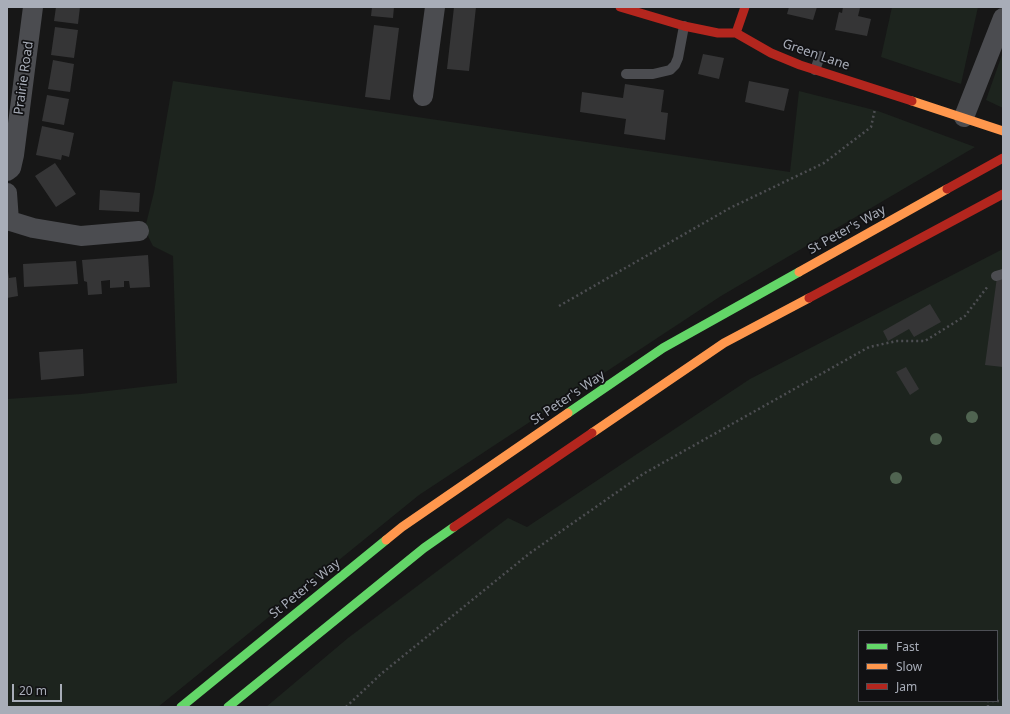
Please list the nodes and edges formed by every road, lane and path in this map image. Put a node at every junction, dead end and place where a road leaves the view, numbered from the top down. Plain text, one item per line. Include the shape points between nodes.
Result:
1 (33, 7) edge
2 (435, 7) edge
3 (620, 7) edge
4 (745, 7) edge
5 (1003, 18) edge
6 (684, 26) junction
7 (736, 34) junction
8 (820, 56) dead end
9 (800, 65) junction
10 (815, 70) junction
11 (626, 74) dead end
12 (797, 77) dead end
13 (880, 90) junction
14 (423, 96) dead end
15 (876, 104) joint
16 (964, 117) junction
17 (1003, 131) edge
18 (1003, 158) edge
19 (7, 172) edge
20 (7, 192) edge
21 (1003, 194) edge
22 (8, 220) edge
23 (139, 231) dead end
24 (1000, 275) edge
25 (559, 306) dead end
26 (181, 707) edge
27 (228, 707) edge
28 (346, 707) edge

1 - 19 street, Prairie Road via 14,155 11,168
2 - 14 street
3 - 6 main road, Green Lane
4 - 7 main road
5 - 16 street
6 - 7 main road, Green Lane
6 - 11 lane via 678,58 670,70 653,74
7 - 9 main road, Green Lane via 770,53
8 - 10 lane
9 - 10 main road, Green Lane
9 - 12 lane
10 - 13 main road, Green Lane via 855,79
13 - 15 lane
13 - 16 main road, Green Lane
15 - 25 path via 870,127 824,163 730,208
16 - 17 main road, Green Lane
18 - 26 main road, St Peter's Way via 663,348 402,527
20 - 22 street
21 - 27 main road via 724,343 424,548
22 - 23 street via 33,228 81,236
24 - 28 path via 965,316 925,341 897,341 869,347 643,474 530,553 381,674

